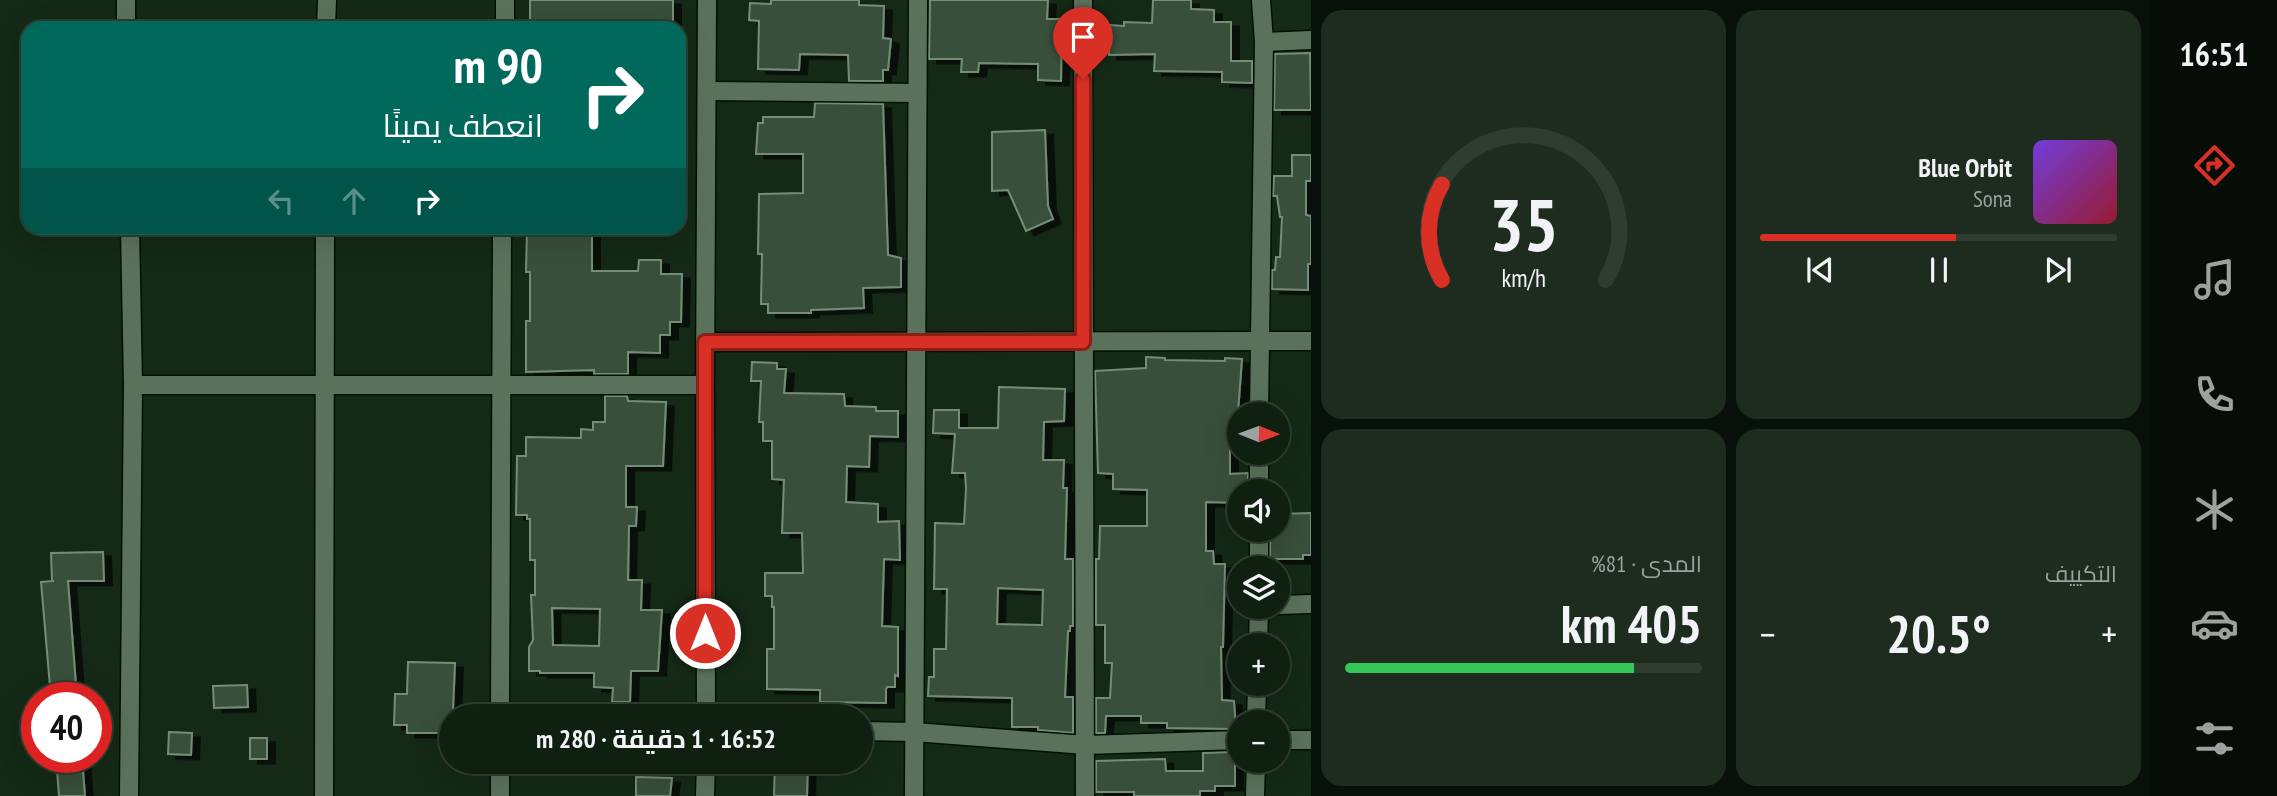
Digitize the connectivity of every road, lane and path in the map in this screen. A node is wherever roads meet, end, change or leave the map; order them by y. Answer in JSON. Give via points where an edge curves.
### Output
{"nodes":[{"id":1,"x":126,"y":0,"type":"edge"},
{"id":2,"x":327,"y":0,"type":"edge"},
{"id":3,"x":505,"y":0,"type":"edge"},
{"id":4,"x":707,"y":0,"type":"edge"},
{"id":5,"x":918,"y":0,"type":"edge"},
{"id":6,"x":1083,"y":0,"type":"edge"},
{"id":7,"x":1261,"y":0,"type":"edge"},
{"id":8,"x":126,"y":21,"type":"edge"},
{"id":9,"x":326,"y":21,"type":"edge"},
{"id":10,"x":505,"y":21,"type":"edge"},
{"id":11,"x":1311,"y":40,"type":"edge"},
{"id":12,"x":1264,"y":42,"type":"junction"},
{"id":13,"x":707,"y":91,"type":"junction"},
{"id":14,"x":918,"y":93,"type":"junction"},
{"id":15,"x":130,"y":235,"type":"edge"},
{"id":16,"x":325,"y":235,"type":"edge"},
{"id":17,"x":502,"y":235,"type":"edge"},
{"id":18,"x":1311,"y":341,"type":"edge"},
{"id":19,"x":705,"y":342,"type":"junction"},
{"id":20,"x":916,"y":342,"type":"junction"},
{"id":21,"x":1083,"y":342,"type":"junction"},
{"id":22,"x":1259,"y":342,"type":"junction"},
{"id":23,"x":133,"y":385,"type":"junction"},
{"id":24,"x":705,"y":385,"type":"junction"},
{"id":25,"x":324,"y":386,"type":"junction"},
{"id":26,"x":500,"y":386,"type":"junction"},
{"id":27,"x":1259,"y":402,"type":"edge"},
{"id":28,"x":1311,"y":604,"type":"edge"},
{"id":29,"x":1290,"y":605,"type":"edge"},
{"id":30,"x":500,"y":704,"type":"edge"},
{"id":31,"x":706,"y":704,"type":"edge"},
{"id":32,"x":873,"y":731,"type":"edge"},
{"id":33,"x":914,"y":732,"type":"junction"},
{"id":34,"x":1227,"y":740,"type":"edge"},
{"id":35,"x":1290,"y":740,"type":"edge"},
{"id":36,"x":1311,"y":740,"type":"edge"},
{"id":37,"x":1086,"y":745,"type":"junction"},
{"id":38,"x":1256,"y":773,"type":"edge"},
{"id":39,"x":500,"y":774,"type":"edge"},
{"id":40,"x":706,"y":774,"type":"edge"},
{"id":41,"x":130,"y":796,"type":"edge"},
{"id":42,"x":324,"y":796,"type":"edge"},
{"id":43,"x":500,"y":796,"type":"edge"},
{"id":44,"x":705,"y":796,"type":"edge"},
{"id":45,"x":914,"y":796,"type":"edge"},
{"id":46,"x":1085,"y":796,"type":"edge"},
{"id":47,"x":1255,"y":796,"type":"edge"}],
"edges":[{"from":1,"to":8,"type":"street"},
{"from":2,"to":9,"type":"street"},
{"from":3,"to":10,"type":"street"},
{"from":4,"to":13,"type":"street"},
{"from":5,"to":14,"type":"street"},
{"from":6,"to":21,"type":"street"},
{"from":7,"to":12,"type":"street"},
{"from":11,"to":12,"type":"street"},
{"from":12,"to":22,"type":"street"},
{"from":13,"to":14,"type":"street"},
{"from":13,"to":19,"type":"street"},
{"from":14,"to":20,"type":"street"},
{"from":15,"to":23,"type":"street"},
{"from":16,"to":25,"type":"street"},
{"from":17,"to":26,"type":"street"},
{"from":18,"to":22,"type":"street"},
{"from":19,"to":20,"type":"street"},
{"from":19,"to":24,"type":"street"},
{"from":20,"to":21,"type":"street"},
{"from":20,"to":33,"type":"street"},
{"from":21,"to":22,"type":"street"},
{"from":21,"to":37,"type":"street"},
{"from":22,"to":27,"type":"street"},
{"from":23,"to":25,"type":"street"},
{"from":23,"to":41,"type":"street"},
{"from":24,"to":26,"type":"street"},
{"from":24,"to":31,"type":"street"},
{"from":25,"to":26,"type":"street"},
{"from":25,"to":42,"type":"street"},
{"from":26,"to":30,"type":"street"},
{"from":28,"to":29,"type":"street"},
{"from":32,"to":33,"type":"street"},
{"from":33,"to":37,"type":"street"},
{"from":33,"to":45,"type":"street"},
{"from":34,"to":37,"type":"street"},
{"from":35,"to":36,"type":"street"},
{"from":37,"to":46,"type":"street"},
{"from":38,"to":47,"type":"street"},
{"from":39,"to":43,"type":"street"},
{"from":40,"to":44,"type":"street"}]}
